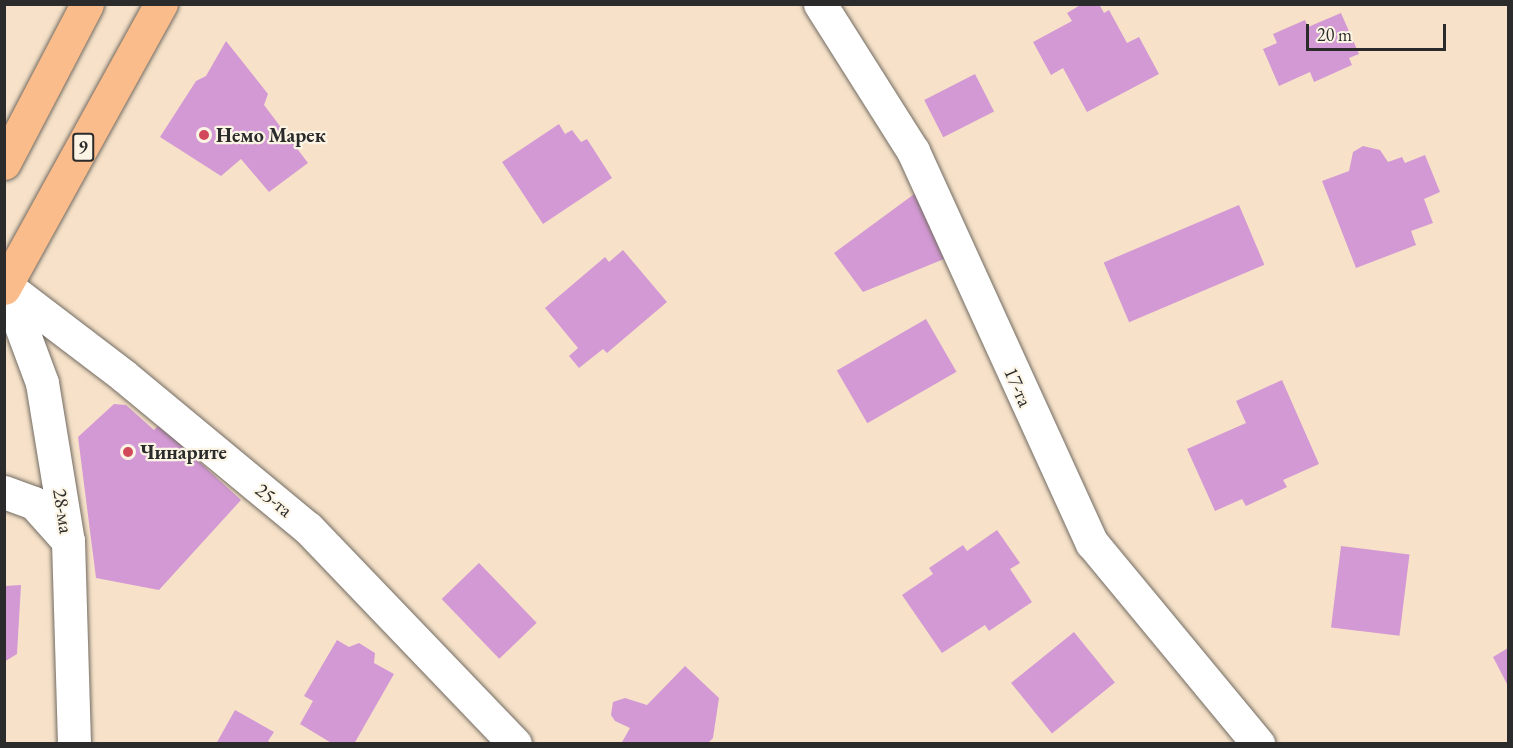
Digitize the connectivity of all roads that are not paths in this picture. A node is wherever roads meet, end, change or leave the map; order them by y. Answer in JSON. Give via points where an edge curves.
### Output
{"nodes":[{"id":1,"x":87,"y":4,"type":"edge"},
{"id":2,"x":161,"y":4,"type":"edge"},
{"id":3,"x":820,"y":4,"type":"edge"},
{"id":4,"x":4,"y":163,"type":"edge"},
{"id":5,"x":5,"y":287,"type":"edge"},
{"id":6,"x":4,"y":492,"type":"edge"},
{"id":7,"x":68,"y":541,"type":"junction"},
{"id":8,"x":74,"y":744,"type":"edge"},
{"id":9,"x":515,"y":744,"type":"edge"},
{"id":10,"x":1258,"y":744,"type":"edge"}],
"edges":[{"from":1,"to":4,"type":"highway"},
{"from":2,"to":5,"type":"highway","number":"9"},
{"from":3,"to":10,"type":"street","name":"17-та","via":[[913,151],[1092,543]]},
{"from":5,"to":7,"type":"street","name":"28-ма","via":[[42,382]]},
{"from":5,"to":9,"type":"street","name":"25-та","via":[[124,376],[308,528]]},
{"from":6,"to":7,"type":"street","via":[[34,503]]},
{"from":7,"to":8,"type":"street","name":"28-ма"}]}
